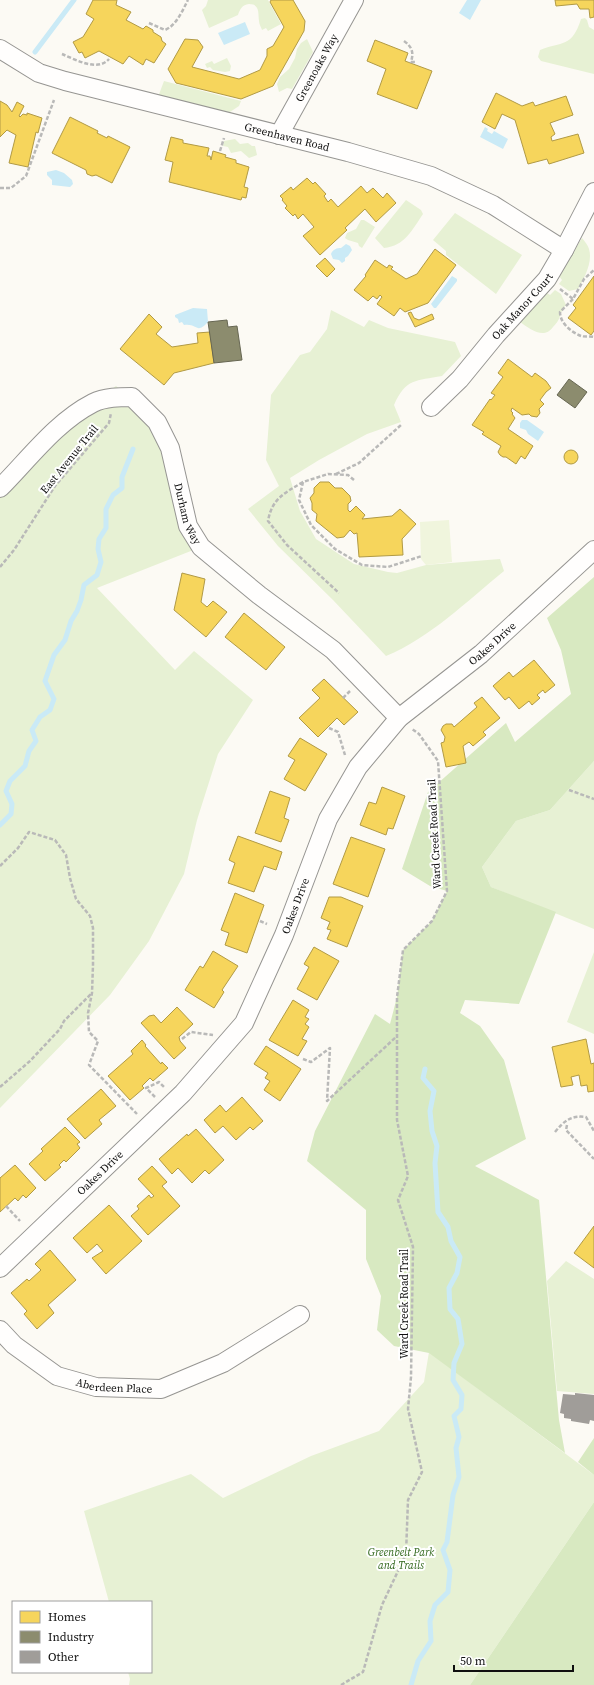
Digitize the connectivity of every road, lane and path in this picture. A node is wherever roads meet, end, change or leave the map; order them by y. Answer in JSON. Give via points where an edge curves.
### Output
{"nodes":[{"id":1,"x":188,"y":0,"type":"edge"},
{"id":2,"x":354,"y":0,"type":"edge"},
{"id":3,"x":149,"y":23,"type":"dead end"},
{"id":4,"x":404,"y":41,"type":"dead end"},
{"id":5,"x":0,"y":49,"type":"edge"},
{"id":6,"x":62,"y":54,"type":"dead end"},
{"id":7,"x":109,"y":59,"type":"dead end"},
{"id":8,"x":415,"y":62,"type":"dead end"},
{"id":9,"x":54,"y":100,"type":"dead end"},
{"id":10,"x":279,"y":135,"type":"junction"},
{"id":11,"x":0,"y":188,"type":"edge"},
{"id":12,"x":594,"y":192,"type":"edge"},
{"id":13,"x":564,"y":250,"type":"junction"},
{"id":14,"x":594,"y":270,"type":"edge"},
{"id":15,"x":569,"y":296,"type":"dead end"},
{"id":16,"x":573,"y":299,"type":"junction"},
{"id":17,"x":594,"y":337,"type":"edge"},
{"id":18,"x":115,"y":397,"type":"junction"},
{"id":19,"x":431,"y":407,"type":"dead end"},
{"id":20,"x":402,"y":424,"type":"dead end"},
{"id":21,"x":336,"y":474,"type":"junction"},
{"id":22,"x":354,"y":480,"type":"dead end"},
{"id":23,"x":304,"y":482,"type":"junction"},
{"id":24,"x":0,"y":488,"type":"edge"},
{"id":25,"x":594,"y":550,"type":"edge"},
{"id":26,"x":422,"y":556,"type":"dead end"},
{"id":27,"x":0,"y":567,"type":"edge"},
{"id":28,"x":339,"y":593,"type":"dead end"},
{"id":29,"x":399,"y":718,"type":"junction"},
{"id":30,"x":329,"y":728,"type":"dead end"},
{"id":31,"x":345,"y":755,"type":"dead end"},
{"id":32,"x":569,"y":790,"type":"dead end"},
{"id":33,"x":594,"y":799,"type":"edge"},
{"id":34,"x":0,"y":866,"type":"edge"},
{"id":35,"x":260,"y":921,"type":"dead end"},
{"id":36,"x":267,"y":924,"type":"dead end"},
{"id":37,"x":92,"y":993,"type":"junction"},
{"id":38,"x":216,"y":1035,"type":"dead end"},
{"id":39,"x":396,"y":1037,"type":"junction"},
{"id":40,"x":182,"y":1039,"type":"dead end"},
{"id":41,"x":303,"y":1058,"type":"dead end"},
{"id":42,"x":0,"y":1087,"type":"edge"},
{"id":43,"x":165,"y":1088,"type":"dead end"},
{"id":44,"x":155,"y":1097,"type":"dead end"},
{"id":45,"x":137,"y":1114,"type":"dead end"},
{"id":46,"x":567,"y":1125,"type":"dead end"},
{"id":47,"x":594,"y":1131,"type":"edge"},
{"id":48,"x":555,"y":1132,"type":"dead end"},
{"id":49,"x":594,"y":1159,"type":"edge"},
{"id":50,"x":6,"y":1206,"type":"dead end"},
{"id":51,"x":20,"y":1221,"type":"dead end"},
{"id":52,"x":0,"y":1268,"type":"edge"},
{"id":53,"x":300,"y":1315,"type":"dead end"},
{"id":54,"x":0,"y":1330,"type":"edge"},
{"id":55,"x":341,"y":1685,"type":"edge"}],
"edges":[{"from":1,"to":3,"type":"path","via":[[170,28],[165,30]]},
{"from":2,"to":10,"type":"street","name":"Greenoaks Way"},
{"from":4,"to":8,"type":"path","via":[[412,48],[411,62]]},
{"from":5,"to":10,"type":"street","name":"Greenhaven Road","via":[[39,73]]},
{"from":6,"to":7,"type":"path","via":[[96,66]]},
{"from":9,"to":11,"type":"path","via":[[26,176],[11,188]]},
{"from":10,"to":13,"type":"street","name":"Greenhaven Road","via":[[431,176],[493,205]]},
{"from":12,"to":13,"type":"street","name":"Oak Manor Court"},
{"from":13,"to":19,"type":"street","name":"Oak Manor Court","via":[[546,279],[460,379]]},
{"from":14,"to":16,"type":"path","via":[[584,279]]},
{"from":15,"to":16,"type":"path"},
{"from":16,"to":17,"type":"path","via":[[560,312],[562,321],[581,336]]},
{"from":18,"to":24,"type":"street","name":"Durham Way","via":[[94,403],[63,423]]},
{"from":18,"to":27,"type":"path","name":"East Avenue Trail","via":[[109,423],[55,486],[14,550]]},
{"from":18,"to":29,"type":"street","name":"Durham Way","via":[[132,397],[156,422],[170,448],[188,526],[201,547],[259,595],[333,650]]},
{"from":20,"to":21,"type":"path","via":[[359,463]]},
{"from":21,"to":22,"type":"path","via":[[348,475]]},
{"from":21,"to":23,"type":"path"},
{"from":23,"to":26,"type":"path","via":[[300,500],[311,525],[335,549],[362,565],[388,567]]},
{"from":23,"to":28,"type":"path","via":[[278,498],[270,510],[268,521],[287,545]]},
{"from":25,"to":29,"type":"street","name":"Oakes Drive","via":[[482,654]]},
{"from":29,"to":39,"type":"path","name":"Ward Creek Road Trail","via":[[419,734],[438,761],[447,891],[432,921],[403,950],[397,997]]},
{"from":29,"to":52,"type":"street","name":"Oakes Drive","via":[[358,767],[328,819],[284,936],[244,1023],[182,1093]]},
{"from":30,"to":31,"type":"path","via":[[338,732]]},
{"from":32,"to":33,"type":"path"},
{"from":34,"to":37,"type":"path","via":[[18,848],[29,832],[55,840],[66,855],[76,899],[90,916],[93,928]]},
{"from":35,"to":36,"type":"path"},
{"from":37,"to":42,"type":"path","via":[[30,1061]]},
{"from":37,"to":45,"type":"path","via":[[88,1012],[88,1032],[98,1041],[89,1065]]},
{"from":38,"to":40,"type":"path","via":[[191,1032]]},
{"from":39,"to":41,"type":"path","via":[[327,1101],[330,1048],[311,1062]]},
{"from":39,"to":55,"type":"path","name":"Ward Creek Road Trail","via":[[396,1120],[408,1176],[398,1200],[413,1247],[411,1377],[408,1409],[422,1472],[408,1500],[406,1554],[382,1605],[363,1672]]},
{"from":43,"to":44,"type":"path","via":[[159,1082],[146,1088]]},
{"from":46,"to":49,"type":"path","via":[[566,1130]]},
{"from":47,"to":48,"type":"path","via":[[586,1117],[574,1116],[566,1120]]},
{"from":50,"to":51,"type":"path"},
{"from":53,"to":54,"type":"street","name":"Aberdeen Place","via":[[223,1363],[161,1389],[96,1387],[57,1376],[14,1344]]}]}
